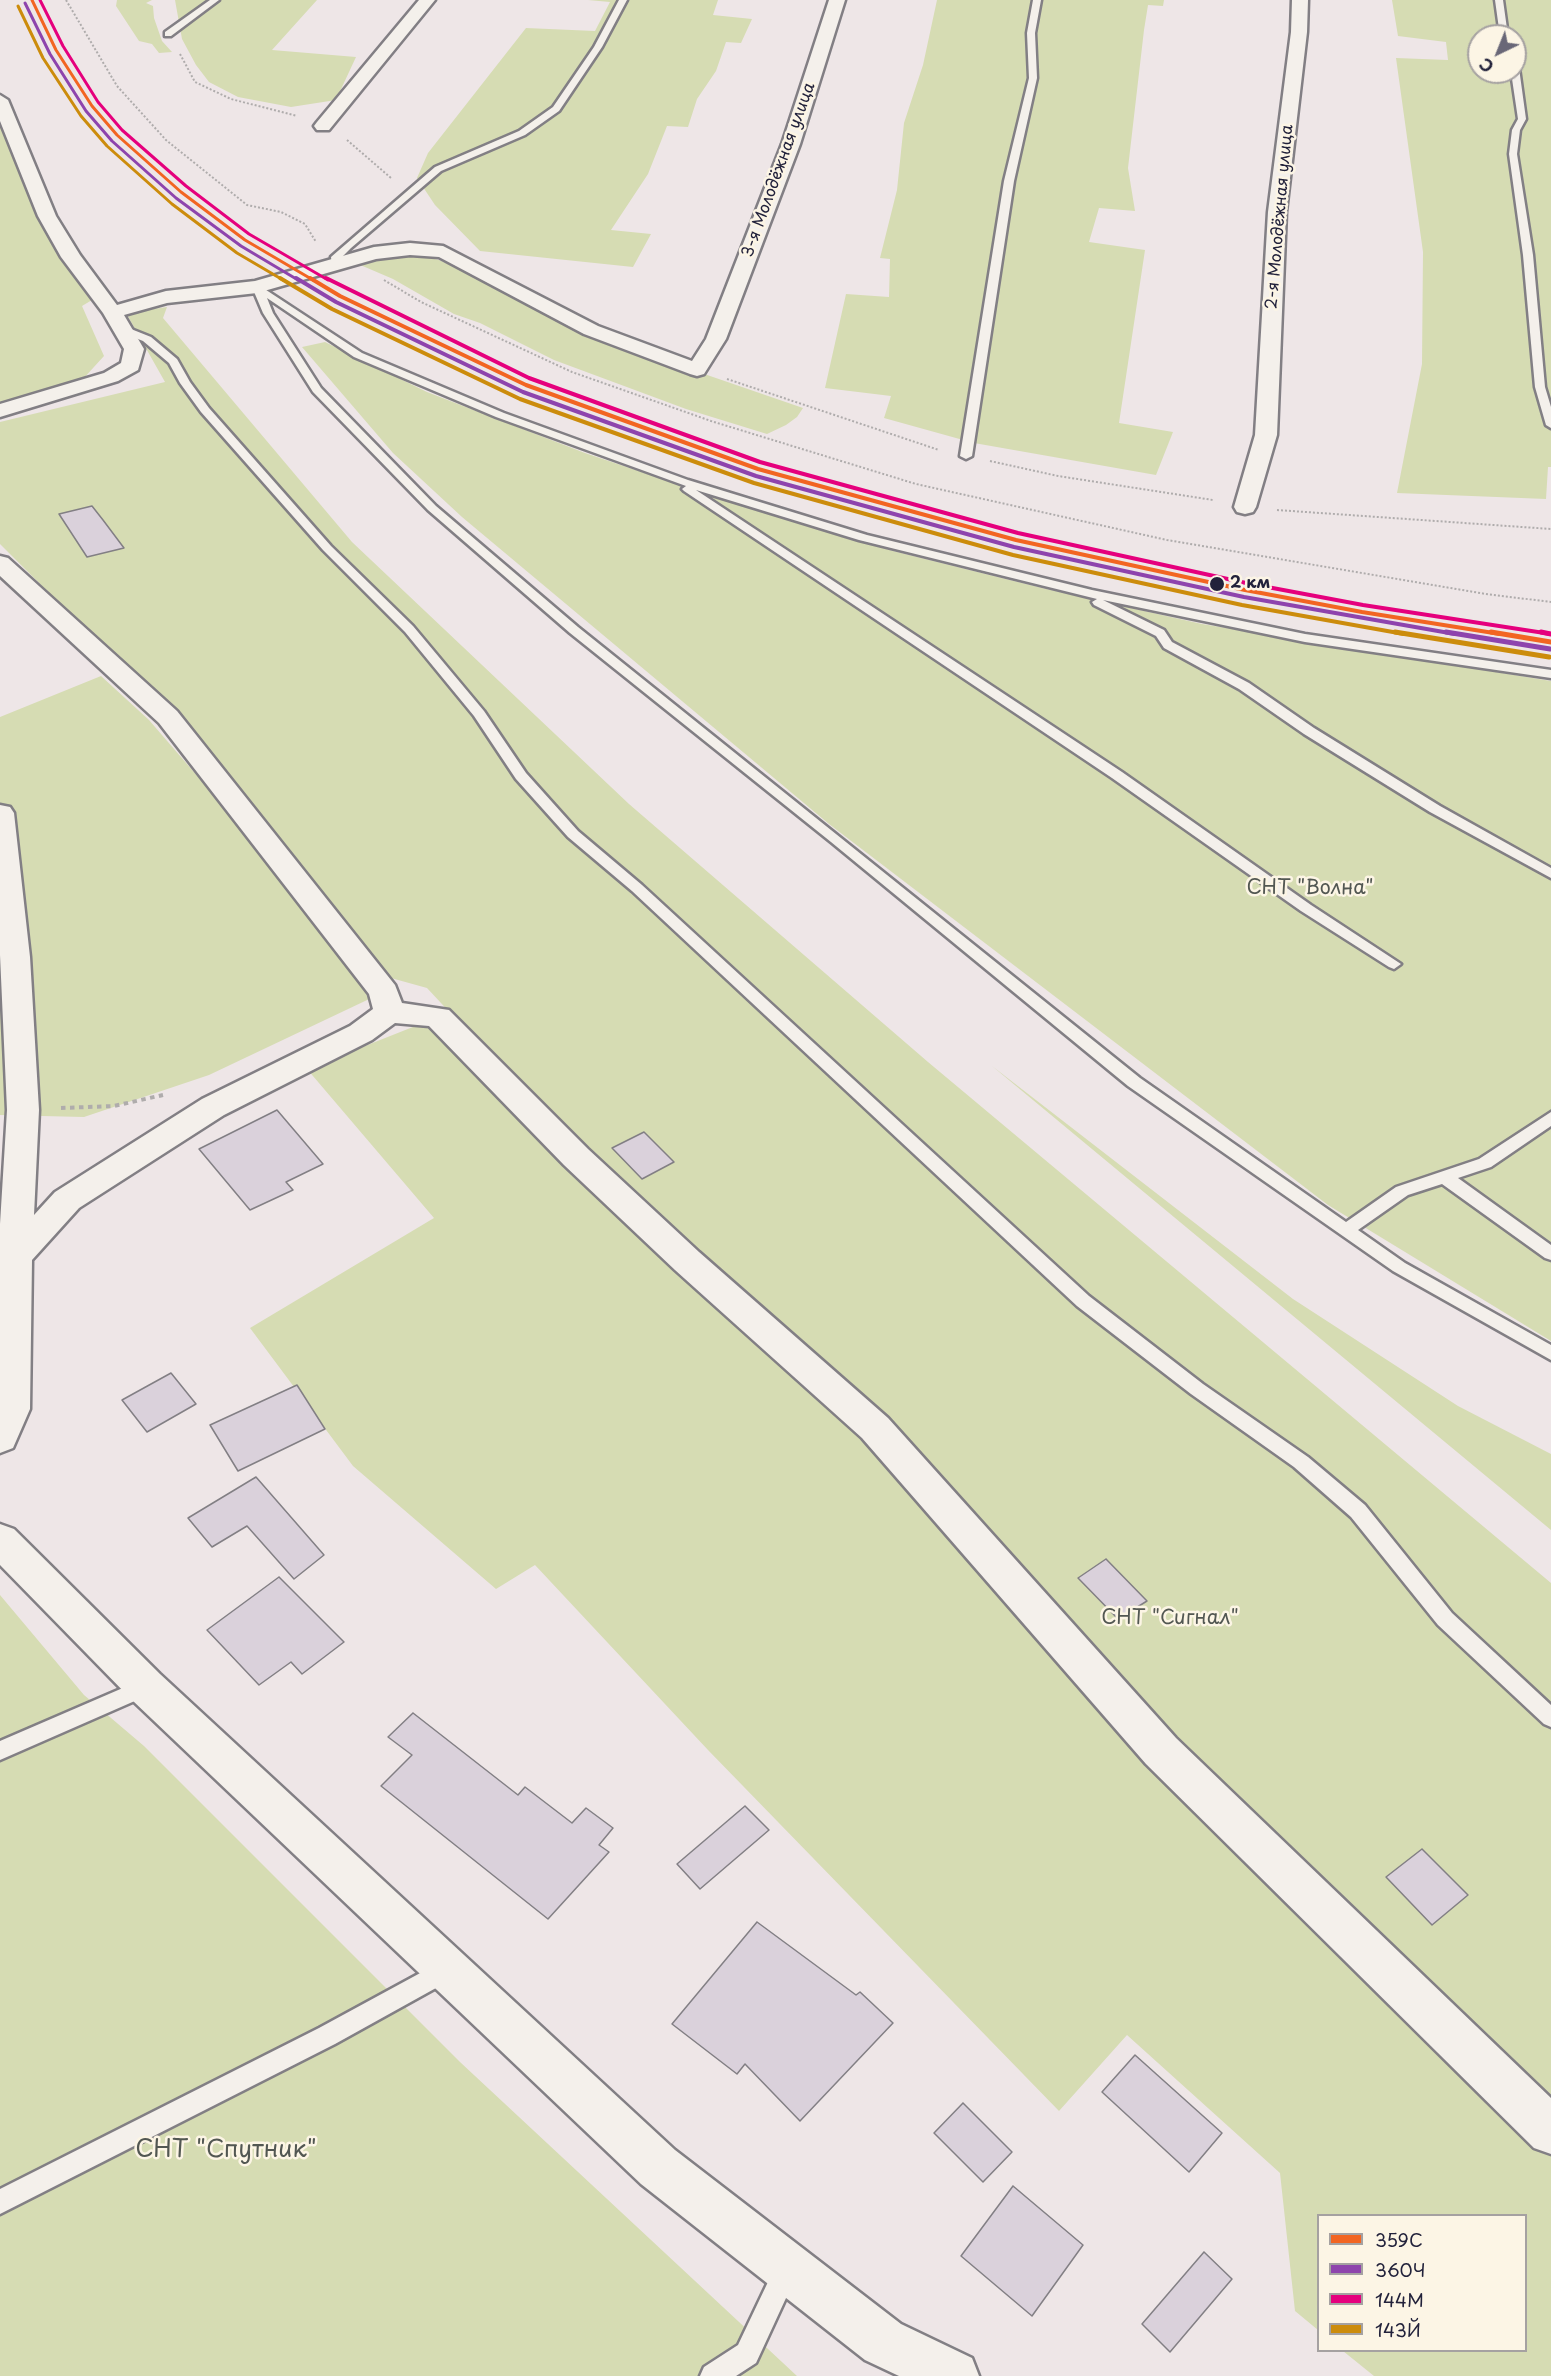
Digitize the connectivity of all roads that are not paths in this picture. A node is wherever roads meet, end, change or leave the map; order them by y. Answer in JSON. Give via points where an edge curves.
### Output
{"nodes":[{"id":1,"x":216,"y":0,"type":"edge"},
{"id":2,"x":427,"y":0,"type":"edge"},
{"id":3,"x":623,"y":0,"type":"edge"},
{"id":4,"x":837,"y":0,"type":"edge"},
{"id":5,"x":1037,"y":0,"type":"edge"},
{"id":6,"x":1300,"y":0,"type":"edge"},
{"id":7,"x":1498,"y":0,"type":"edge"},
{"id":8,"x":1502,"y":24,"type":"edge"},
{"id":9,"x":168,"y":34,"type":"road end"},
{"id":10,"x":1517,"y":84,"type":"edge"},
{"id":11,"x":0,"y":100,"type":"edge"},
{"id":12,"x":323,"y":126,"type":"road end"},
{"id":13,"x":335,"y":262,"type":"junction"},
{"id":14,"x":256,"y":286,"type":"junction"},
{"id":15,"x":117,"y":320,"type":"junction"},
{"id":16,"x":0,"y":411,"type":"edge"},
{"id":17,"x":1551,"y":424,"type":"edge"},
{"id":18,"x":966,"y":456,"type":"road end"},
{"id":19,"x":670,"y":477,"type":"junction"},
{"id":20,"x":1245,"y":507,"type":"road end"},
{"id":21,"x":0,"y":563,"type":"edge"},
{"id":22,"x":1073,"y":590,"type":"junction"},
{"id":23,"x":1551,"y":674,"type":"edge"},
{"id":24,"x":0,"y":813,"type":"edge"},
{"id":25,"x":1551,"y":874,"type":"edge"},
{"id":26,"x":1394,"y":964,"type":"dead end"},
{"id":27,"x":389,"y":1012,"type":"junction"},
{"id":28,"x":1551,"y":1118,"type":"edge"},
{"id":29,"x":1444,"y":1177,"type":"junction"},
{"id":30,"x":1346,"y":1230,"type":"junction"},
{"id":31,"x":1551,"y":1254,"type":"edge"},
{"id":32,"x":15,"y":1257,"type":"junction"},
{"id":33,"x":1551,"y":1353,"type":"edge"},
{"id":34,"x":0,"y":1438,"type":"edge"},
{"id":35,"x":0,"y":1540,"type":"edge"},
{"id":36,"x":146,"y":1688,"type":"junction"},
{"id":37,"x":1551,"y":1718,"type":"edge"},
{"id":38,"x":0,"y":1751,"type":"edge"},
{"id":39,"x":447,"y":1970,"type":"junction"},
{"id":40,"x":1551,"y":2131,"type":"edge"},
{"id":41,"x":0,"y":2202,"type":"edge"},
{"id":42,"x":788,"y":2267,"type":"junction"},
{"id":43,"x":713,"y":2376,"type":"edge"},
{"id":44,"x":954,"y":2376,"type":"edge"}],
"edges":[{"from":1,"to":9,"type":"lane"},
{"from":2,"to":12,"type":"street"},
{"from":3,"to":13,"type":"lane","via":[[598,47],[556,109],[522,133],[438,170]]},
{"from":4,"to":13,"type":"street","name":"3-я Молодёжная улица","via":[[791,144],[717,339],[698,370],[591,330],[443,252],[426,249],[374,253]]},
{"from":5,"to":18,"type":"lane","via":[[1031,33],[1033,78],[1009,181]]},
{"from":6,"to":20,"type":"street","name":"2-я Молодёжная улица","via":[[1277,212],[1266,435]]},
{"from":7,"to":8,"type":"lane"},
{"from":10,"to":17,"type":"lane","via":[[1522,119],[1516,130],[1513,154],[1528,255],[1540,387]]},
{"from":11,"to":15,"type":"street","via":[[47,216]]},
{"from":13,"to":14,"type":"street"},
{"from":14,"to":15,"type":"street","via":[[166,297]]},
{"from":14,"to":19,"type":"lane","via":[[358,355],[500,415]]},
{"from":14,"to":30,"type":"lane","via":[[268,313],[317,390],[432,508],[574,630],[1134,1082]]},
{"from":15,"to":16,"type":"street","via":[[134,349],[131,366],[111,377]]},
{"from":15,"to":37,"type":"lane","via":[[173,361],[205,410],[327,548],[409,629],[479,714],[521,776],[573,834],[637,888],[1083,1301],[1197,1389],[1301,1462],[1358,1511],[1445,1619]]},
{"from":19,"to":22,"type":"lane","via":[[863,538]]},
{"from":19,"to":26,"type":"lane"},
{"from":21,"to":27,"type":"street","via":[[168,717],[384,992]]},
{"from":22,"to":23,"type":"lane","via":[[1305,638]]},
{"from":22,"to":25,"type":"lane","via":[[1160,633],[1168,645],[1244,686],[1435,809]]},
{"from":24,"to":32,"type":"street","via":[[15,957],[23,1110]]},
{"from":27,"to":32,"type":"street","via":[[362,1033],[213,1107],[67,1200]]},
{"from":27,"to":40,"type":"street","via":[[438,1017],[601,1181],[875,1428],[1161,1751]]},
{"from":28,"to":29,"type":"lane","via":[[1485,1163]]},
{"from":29,"to":30,"type":"lane","via":[[1402,1191]]},
{"from":29,"to":31,"type":"lane"},
{"from":30,"to":33,"type":"lane","via":[[1398,1267]]},
{"from":32,"to":34,"type":"street","via":[[12,1409]]},
{"from":35,"to":36,"type":"street"},
{"from":36,"to":38,"type":"lane"},
{"from":36,"to":39,"type":"street"},
{"from":39,"to":41,"type":"lane","via":[[327,2036]]},
{"from":39,"to":42,"type":"street","via":[[657,2167]]},
{"from":42,"to":43,"type":"lane","via":[[747,2354]]},
{"from":42,"to":44,"type":"street","via":[[883,2342]]}]}
